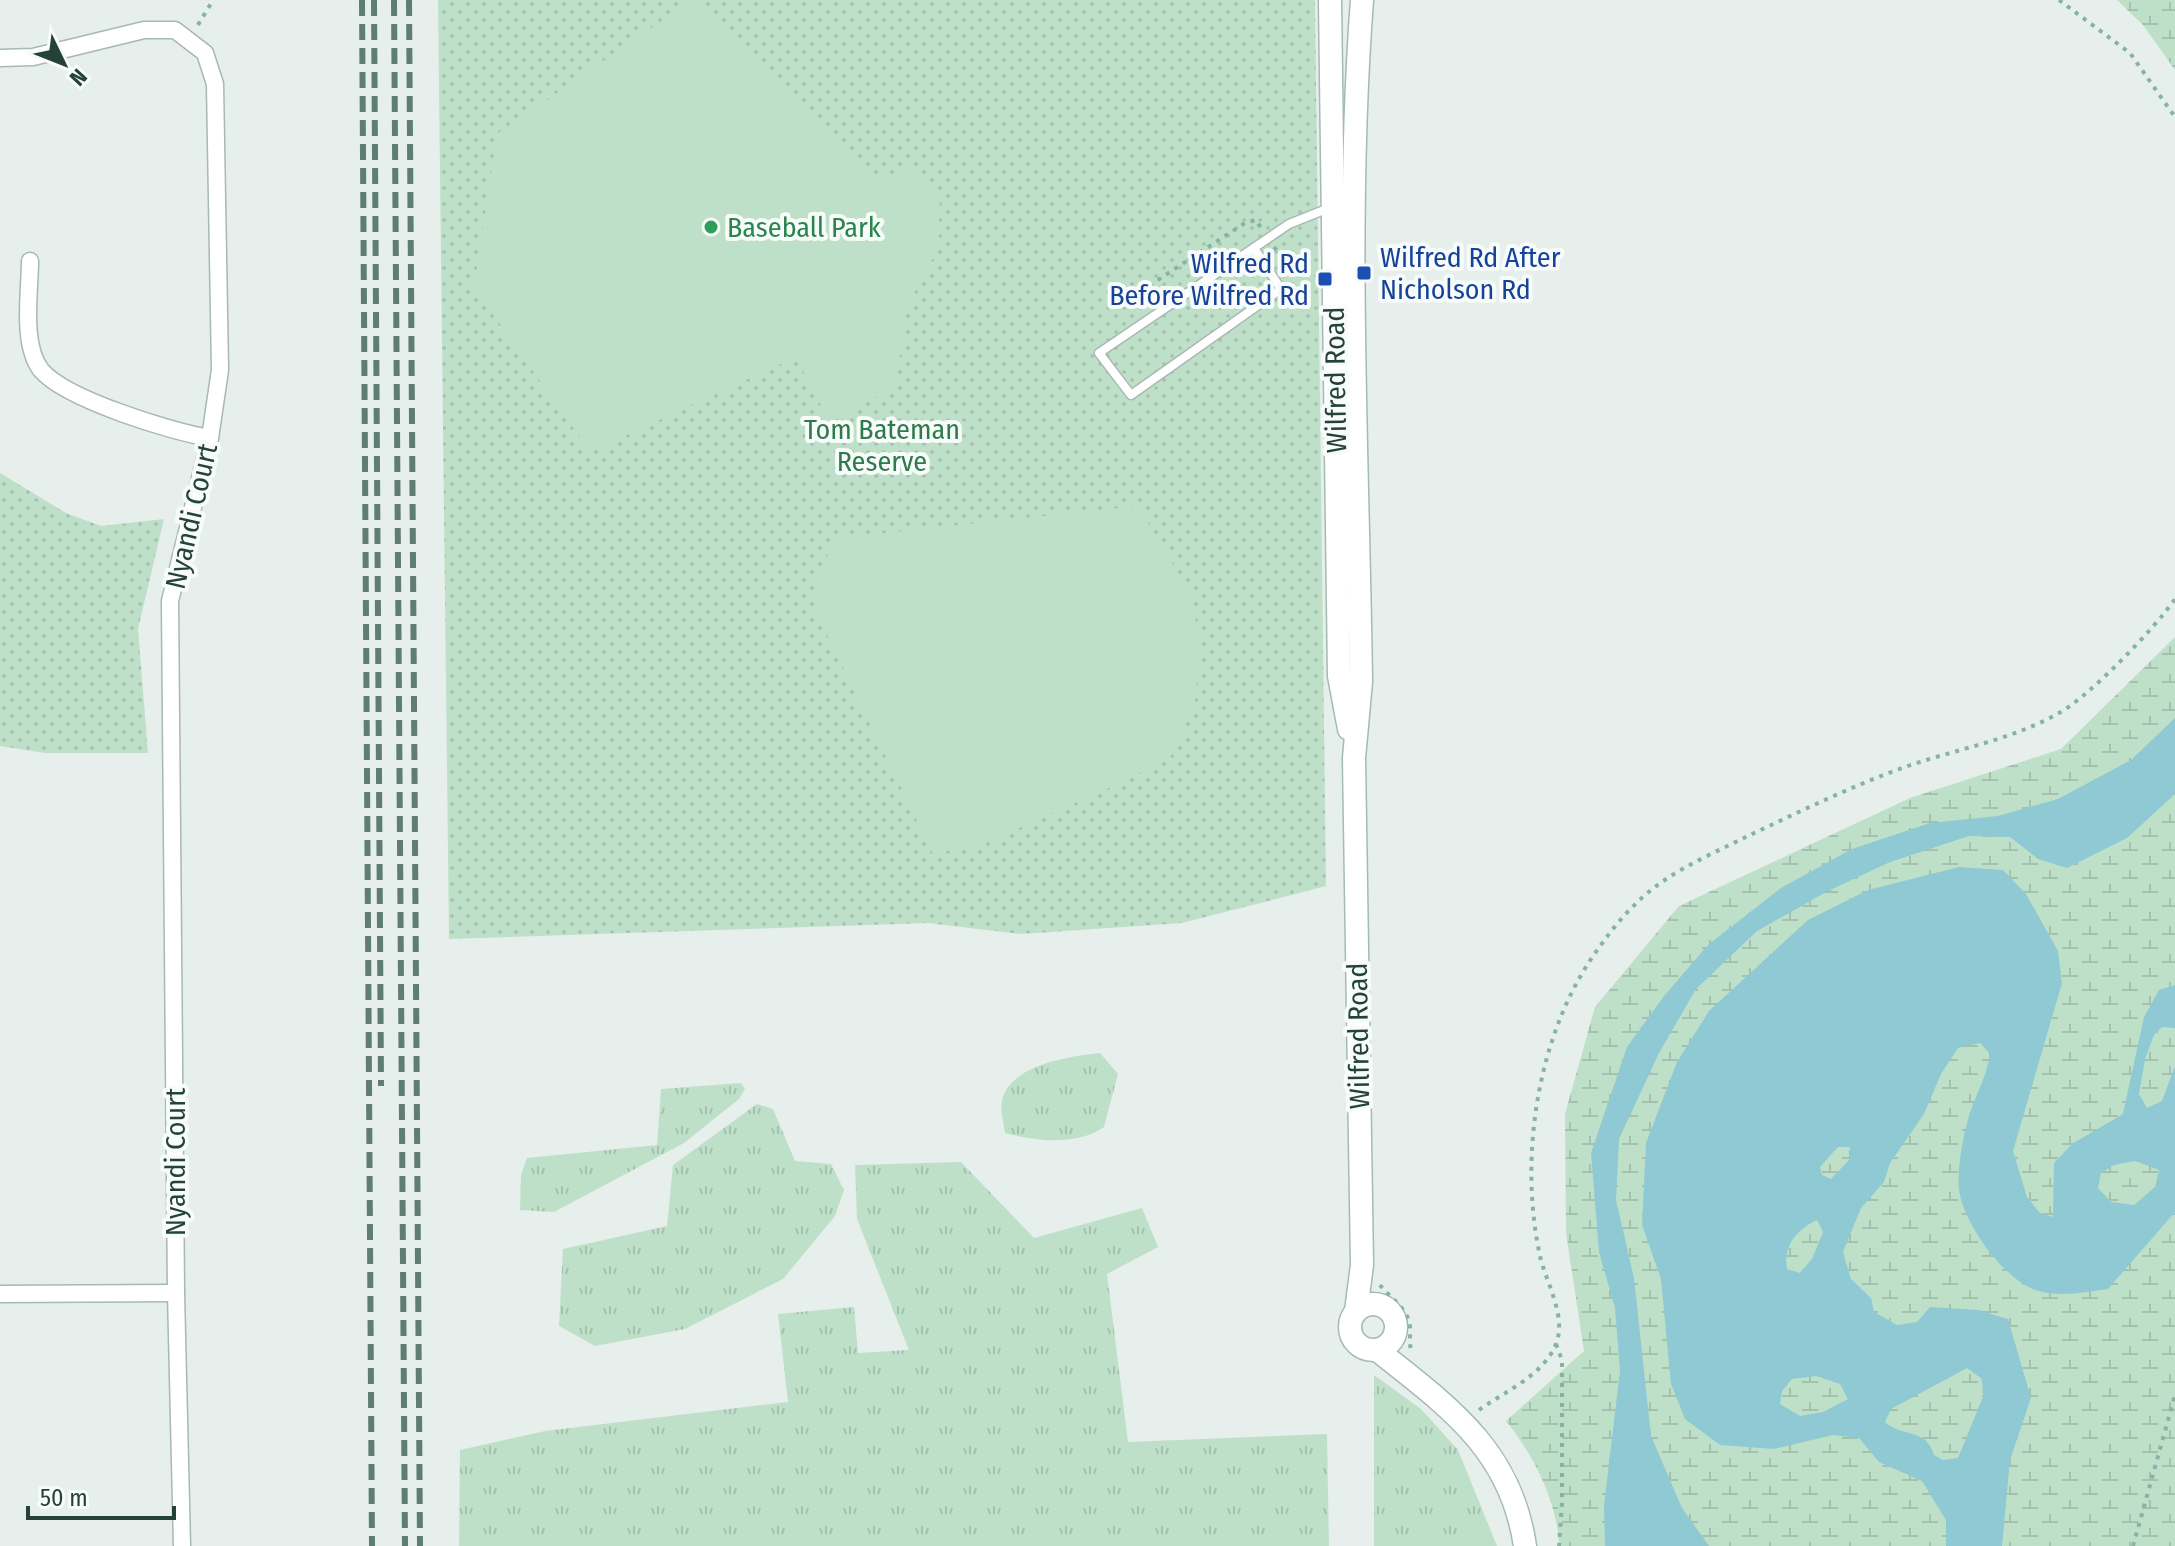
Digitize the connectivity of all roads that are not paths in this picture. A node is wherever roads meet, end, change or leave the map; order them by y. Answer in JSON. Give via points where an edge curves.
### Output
{"nodes":[{"id":1,"x":1330,"y":0,"type":"edge"},
{"id":2,"x":1362,"y":0,"type":"edge"},
{"id":3,"x":0,"y":58,"type":"edge"},
{"id":4,"x":1343,"y":205,"type":"junction"},
{"id":5,"x":1254,"y":248,"type":"junction"},
{"id":6,"x":30,"y":261,"type":"dead end"},
{"id":7,"x":210,"y":438,"type":"junction"},
{"id":8,"x":1362,"y":1265,"type":"junction"},
{"id":9,"x":176,"y":1293,"type":"junction"},
{"id":10,"x":1378,"y":1293,"type":"junction"},
{"id":11,"x":0,"y":1294,"type":"edge"},
{"id":12,"x":1356,"y":1311,"type":"junction"},
{"id":13,"x":1385,"y":1345,"type":"junction"},
{"id":14,"x":182,"y":1546,"type":"edge"},
{"id":15,"x":1525,"y":1546,"type":"edge"}],
"edges":[{"from":1,"to":4,"type":"main road","name":"Wilfred Road"},
{"from":2,"to":4,"type":"main road","name":"Wilfred Road"},
{"from":3,"to":7,"type":"street","name":"Nyandi Court","via":[[33,57],[144,30],[175,30],[205,53],[215,84],[220,370]]},
{"from":4,"to":5,"type":"lane","via":[[1296,220]]},
{"from":4,"to":8,"type":"main road","name":"Wilfred Road","via":[[1361,682],[1354,758]]},
{"from":5,"to":5,"type":"lane","via":[[1099,353],[1131,395],[1281,289]]},
{"from":6,"to":7,"type":"street","via":[[30,339],[40,368],[65,389],[171,430]]},
{"from":7,"to":9,"type":"street","name":"Nyandi Court","via":[[170,601]]},
{"from":8,"to":10,"type":"main road","name":"Wilfred Road"},
{"from":8,"to":12,"type":"main road","name":"Wilfred Road"},
{"from":9,"to":11,"type":"street"},
{"from":9,"to":14,"type":"street","name":"Nyandi Court"},
{"from":10,"to":12,"type":"main road"},
{"from":10,"to":13,"type":"main road","via":[[1395,1318]]},
{"from":12,"to":13,"type":"main road","via":[[1350,1325],[1353,1339],[1365,1349]]},
{"from":13,"to":15,"type":"main road","via":[[1413,1379],[1479,1437],[1511,1492]]}]}
